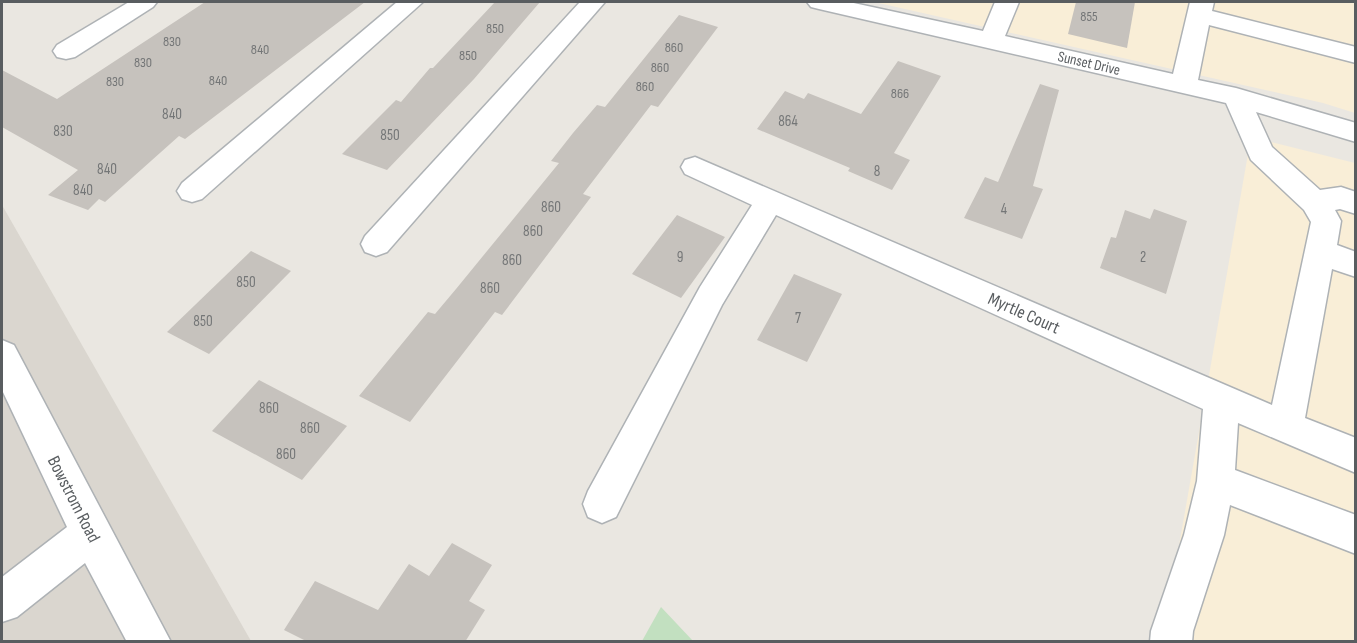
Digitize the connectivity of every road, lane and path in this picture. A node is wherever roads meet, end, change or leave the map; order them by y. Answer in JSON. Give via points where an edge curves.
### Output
{"nodes":[{"id":1,"x":145,"y":2,"type":"edge"},
{"id":2,"x":411,"y":2,"type":"edge"},
{"id":3,"x":593,"y":2,"type":"edge"},
{"id":4,"x":819,"y":2,"type":"edge"},
{"id":5,"x":1007,"y":2,"type":"edge"},
{"id":6,"x":1200,"y":8,"type":"edge"},
{"id":7,"x":991,"y":41,"type":"junction"},
{"id":8,"x":66,"y":51,"type":"dead end"},
{"id":9,"x":1356,"y":55,"type":"edge"},
{"id":10,"x":1184,"y":84,"type":"junction"},
{"id":11,"x":1236,"y":97,"type":"junction"},
{"id":12,"x":1356,"y":133,"type":"edge"},
{"id":13,"x":695,"y":167,"type":"dead end"},
{"id":14,"x":192,"y":191,"type":"dead end"},
{"id":15,"x":770,"y":200,"type":"junction"},
{"id":16,"x":1314,"y":202,"type":"junction"},
{"id":17,"x":1356,"y":203,"type":"edge"},
{"id":18,"x":376,"y":244,"type":"dead end"},
{"id":19,"x":1320,"y":251,"type":"junction"},
{"id":20,"x":1356,"y":265,"type":"edge"},
{"id":21,"x":7,"y":379,"type":"edge"},
{"id":22,"x":1221,"y":400,"type":"junction"},
{"id":23,"x":1286,"y":426,"type":"junction"},
{"id":24,"x":1356,"y":456,"type":"edge"},
{"id":25,"x":1216,"y":481,"type":"junction"},
{"id":26,"x":602,"y":504,"type":"dead end"},
{"id":27,"x":92,"y":534,"type":"junction"},
{"id":28,"x":1356,"y":535,"type":"edge"},
{"id":29,"x":2,"y":602,"type":"edge"},
{"id":30,"x":144,"y":639,"type":"edge"},
{"id":31,"x":1171,"y":642,"type":"edge"}],
"edges":[{"from":1,"to":8,"type":"street"},
{"from":2,"to":14,"type":"street"},
{"from":3,"to":18,"type":"street"},
{"from":4,"to":7,"type":"street","name":"Sunset Drive"},
{"from":5,"to":7,"type":"street"},
{"from":6,"to":9,"type":"street"},
{"from":6,"to":10,"type":"street"},
{"from":7,"to":10,"type":"street","name":"Sunset Drive"},
{"from":10,"to":11,"type":"street","name":"Sunset Drive"},
{"from":11,"to":12,"type":"street","name":"Sunset Drive"},
{"from":11,"to":16,"type":"street","via":[[1262,153]]},
{"from":13,"to":15,"type":"street","name":"Myrtle Court"},
{"from":15,"to":22,"type":"street","name":"Myrtle Court"},
{"from":15,"to":26,"type":"street","via":[[711,296]]},
{"from":16,"to":17,"type":"street","via":[[1341,198]]},
{"from":16,"to":19,"type":"street","via":[[1326,221]]},
{"from":19,"to":20,"type":"street"},
{"from":19,"to":23,"type":"street"},
{"from":21,"to":27,"type":"street","name":"Bowstrom Road"},
{"from":22,"to":23,"type":"street","name":"Myrtle Court"},
{"from":22,"to":25,"type":"street"},
{"from":23,"to":24,"type":"street","name":"Myrtle Court"},
{"from":25,"to":28,"type":"street"},
{"from":25,"to":31,"type":"street"},
{"from":27,"to":29,"type":"street"},
{"from":27,"to":30,"type":"street","name":"Bowstrom Road"}]}
